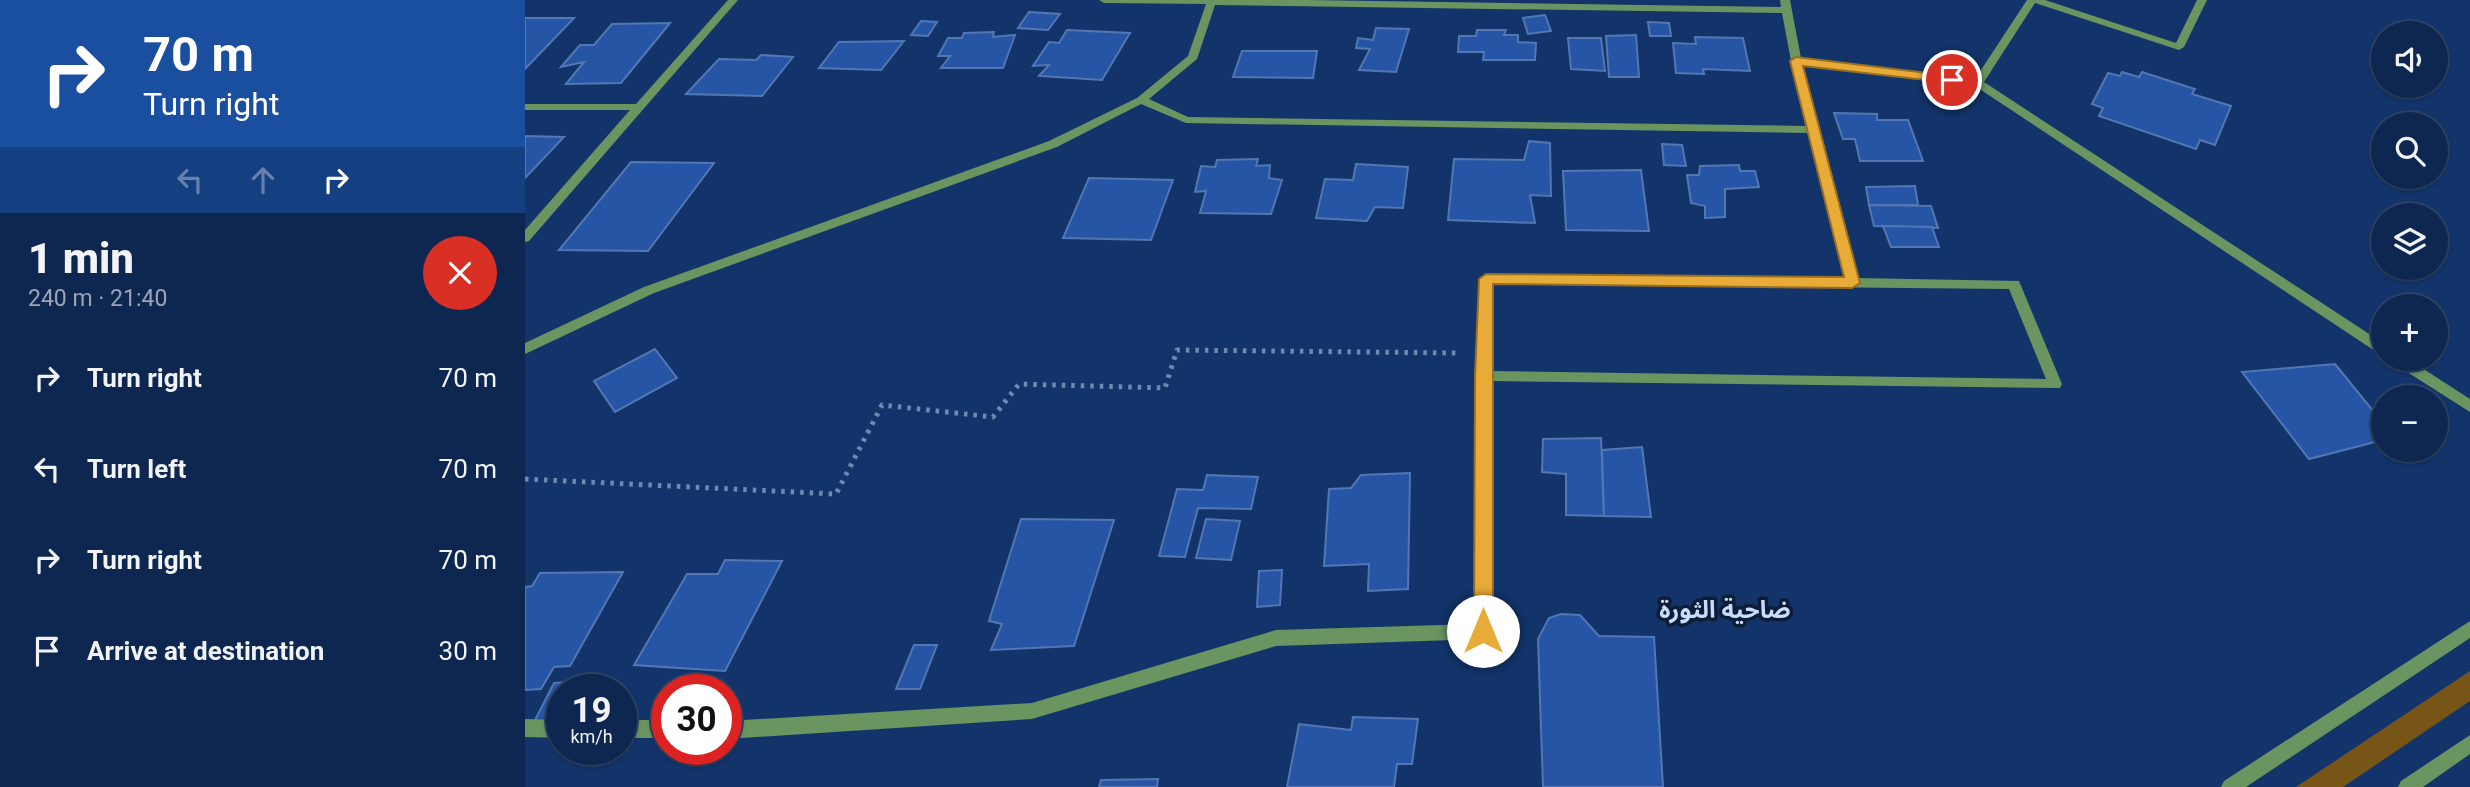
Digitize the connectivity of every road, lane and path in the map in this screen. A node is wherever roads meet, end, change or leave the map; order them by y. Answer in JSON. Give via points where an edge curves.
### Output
{"nodes":[{"id":1,"x":733,"y":0,"type":"edge"},
{"id":2,"x":1104,"y":0,"type":"edge"},
{"id":3,"x":2033,"y":0,"type":"edge"},
{"id":4,"x":2202,"y":0,"type":"edge"},
{"id":5,"x":1212,"y":1,"type":"edge"},
{"id":6,"x":1786,"y":5,"type":"edge"},
{"id":7,"x":1796,"y":61,"type":"junction"},
{"id":8,"x":1978,"y":83,"type":"junction"},
{"id":9,"x":1141,"y":100,"type":"junction"},
{"id":10,"x":525,"y":107,"type":"edge"},
{"id":11,"x":639,"y":107,"type":"junction"},
{"id":12,"x":1814,"y":130,"type":"junction"},
{"id":13,"x":525,"y":239,"type":"edge"},
{"id":14,"x":1852,"y":283,"type":"junction"},
{"id":15,"x":2371,"y":341,"type":"edge"},
{"id":16,"x":525,"y":349,"type":"edge"},
{"id":17,"x":1484,"y":353,"type":"junction"},
{"id":18,"x":2416,"y":371,"type":"edge"},
{"id":19,"x":1483,"y":376,"type":"junction"},
{"id":20,"x":2470,"y":406,"type":"edge"},
{"id":21,"x":525,"y":479,"type":"edge"},
{"id":22,"x":2470,"y":629,"type":"edge"},
{"id":23,"x":525,"y":729,"type":"edge"},
{"id":24,"x":546,"y":729,"type":"edge"},
{"id":25,"x":742,"y":729,"type":"edge"},
{"id":26,"x":2470,"y":744,"type":"edge"},
{"id":27,"x":2230,"y":787,"type":"edge"},
{"id":28,"x":2407,"y":787,"type":"edge"}],
"edges":[{"from":1,"to":11,"type":"street"},
{"from":2,"to":5,"type":"street"},
{"from":3,"to":4,"type":"street","via":[[2179,47]]},
{"from":3,"to":8,"type":"street"},
{"from":5,"to":6,"type":"street"},
{"from":5,"to":9,"type":"street","via":[[1193,57]]},
{"from":6,"to":7,"type":"street"},
{"from":7,"to":8,"type":"street"},
{"from":7,"to":12,"type":"street"},
{"from":8,"to":15,"type":"street"},
{"from":9,"to":12,"type":"street","via":[[1186,120]]},
{"from":9,"to":16,"type":"street","via":[[1053,144],[649,290]]},
{"from":10,"to":11,"type":"street"},
{"from":11,"to":13,"type":"street"},
{"from":12,"to":14,"type":"street"},
{"from":14,"to":17,"type":"street","via":[[1486,279]]},
{"from":14,"to":19,"type":"street","via":[[2014,284],[2056,384]]},
{"from":17,"to":19,"type":"street"},
{"from":17,"to":21,"type":"path","via":[[1177,350],[1165,388],[1019,384],[993,417],[882,405],[836,494]]},
{"from":18,"to":20,"type":"street"},
{"from":19,"to":25,"type":"street","via":[[1483,631],[1276,638],[1032,712]]},
{"from":22,"to":27,"type":"street"},
{"from":23,"to":24,"type":"street"},
{"from":26,"to":28,"type":"street"}]}
